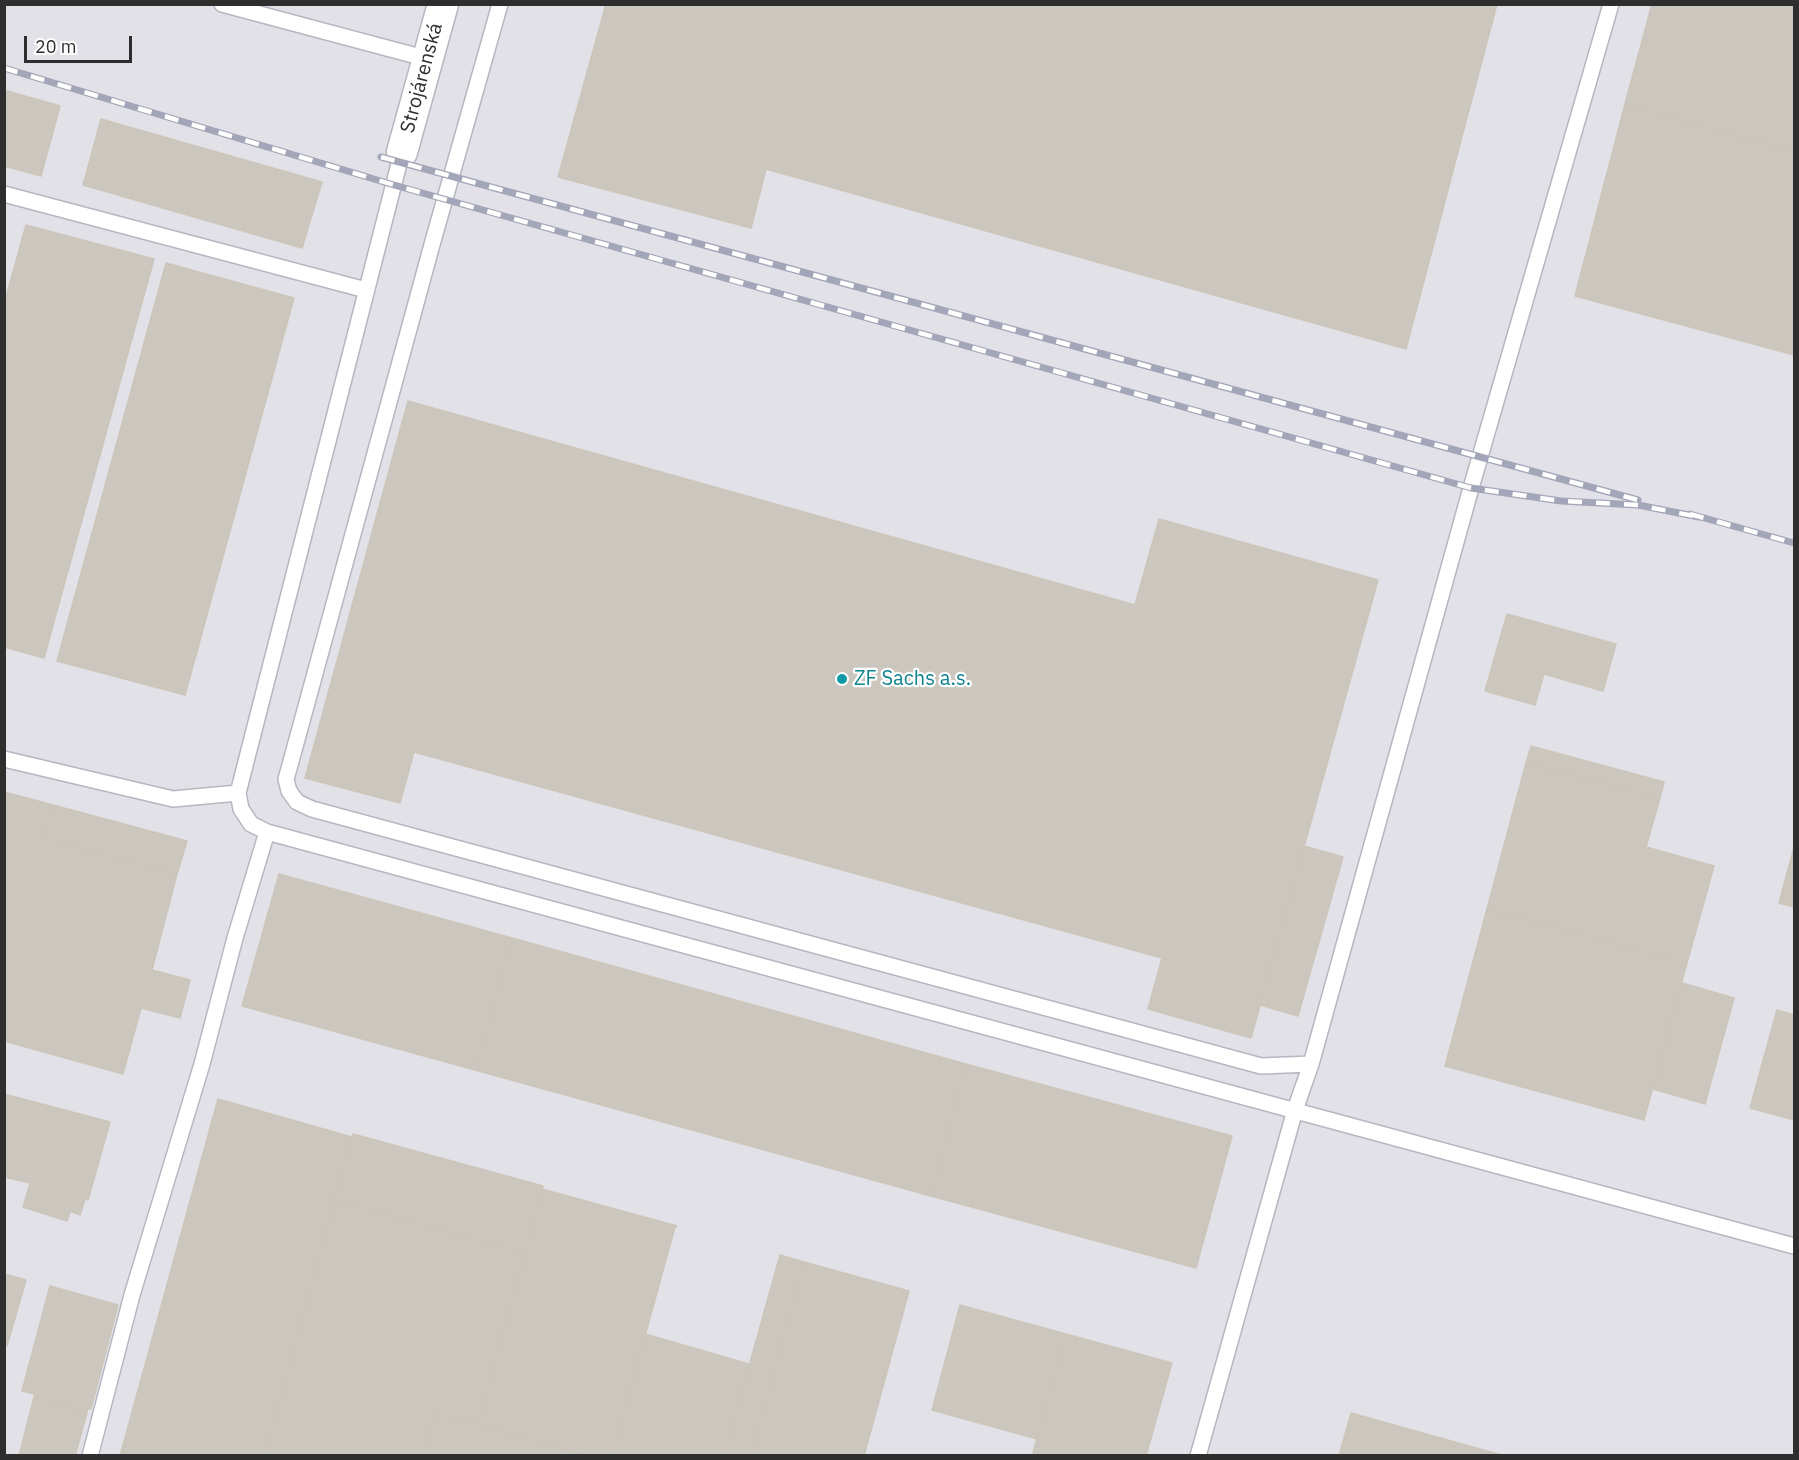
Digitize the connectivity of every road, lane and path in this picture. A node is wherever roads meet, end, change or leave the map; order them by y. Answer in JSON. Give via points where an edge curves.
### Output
{"nodes":[{"id":1,"x":222,"y":4,"type":"edge"},
{"id":2,"x":442,"y":4,"type":"edge"},
{"id":3,"x":500,"y":4,"type":"edge"},
{"id":4,"x":1611,"y":4,"type":"edge"},
{"id":5,"x":428,"y":59,"type":"junction"},
{"id":6,"x":402,"y":152,"type":"joint"},
{"id":7,"x":4,"y":194,"type":"edge"},
{"id":8,"x":366,"y":290,"type":"junction"},
{"id":9,"x":4,"y":759,"type":"edge"},
{"id":10,"x":238,"y":793,"type":"junction"},
{"id":11,"x":267,"y":832,"type":"junction"},
{"id":12,"x":1311,"y":1064,"type":"junction"},
{"id":13,"x":1295,"y":1110,"type":"junction"},
{"id":14,"x":1794,"y":1246,"type":"edge"},
{"id":15,"x":90,"y":1455,"type":"edge"},
{"id":16,"x":1198,"y":1455,"type":"edge"}],
"edges":[{"from":1,"to":5,"type":"lane"},
{"from":2,"to":5,"type":"street","name":"Strojárenská"},
{"from":3,"to":12,"type":"lane","via":[[286,779],[297,802],[1261,1066]]},
{"from":4,"to":12,"type":"lane"},
{"from":5,"to":6,"type":"street","name":"Strojárenská"},
{"from":6,"to":8,"type":"lane"},
{"from":7,"to":8,"type":"lane"},
{"from":8,"to":10,"type":"lane"},
{"from":9,"to":10,"type":"lane","via":[[173,799]]},
{"from":10,"to":11,"type":"lane","via":[[241,810],[250,824]]},
{"from":11,"to":13,"type":"lane"},
{"from":11,"to":15,"type":"lane","via":[[132,1295]]},
{"from":12,"to":13,"type":"lane"},
{"from":13,"to":14,"type":"lane"},
{"from":13,"to":16,"type":"lane"}]}
